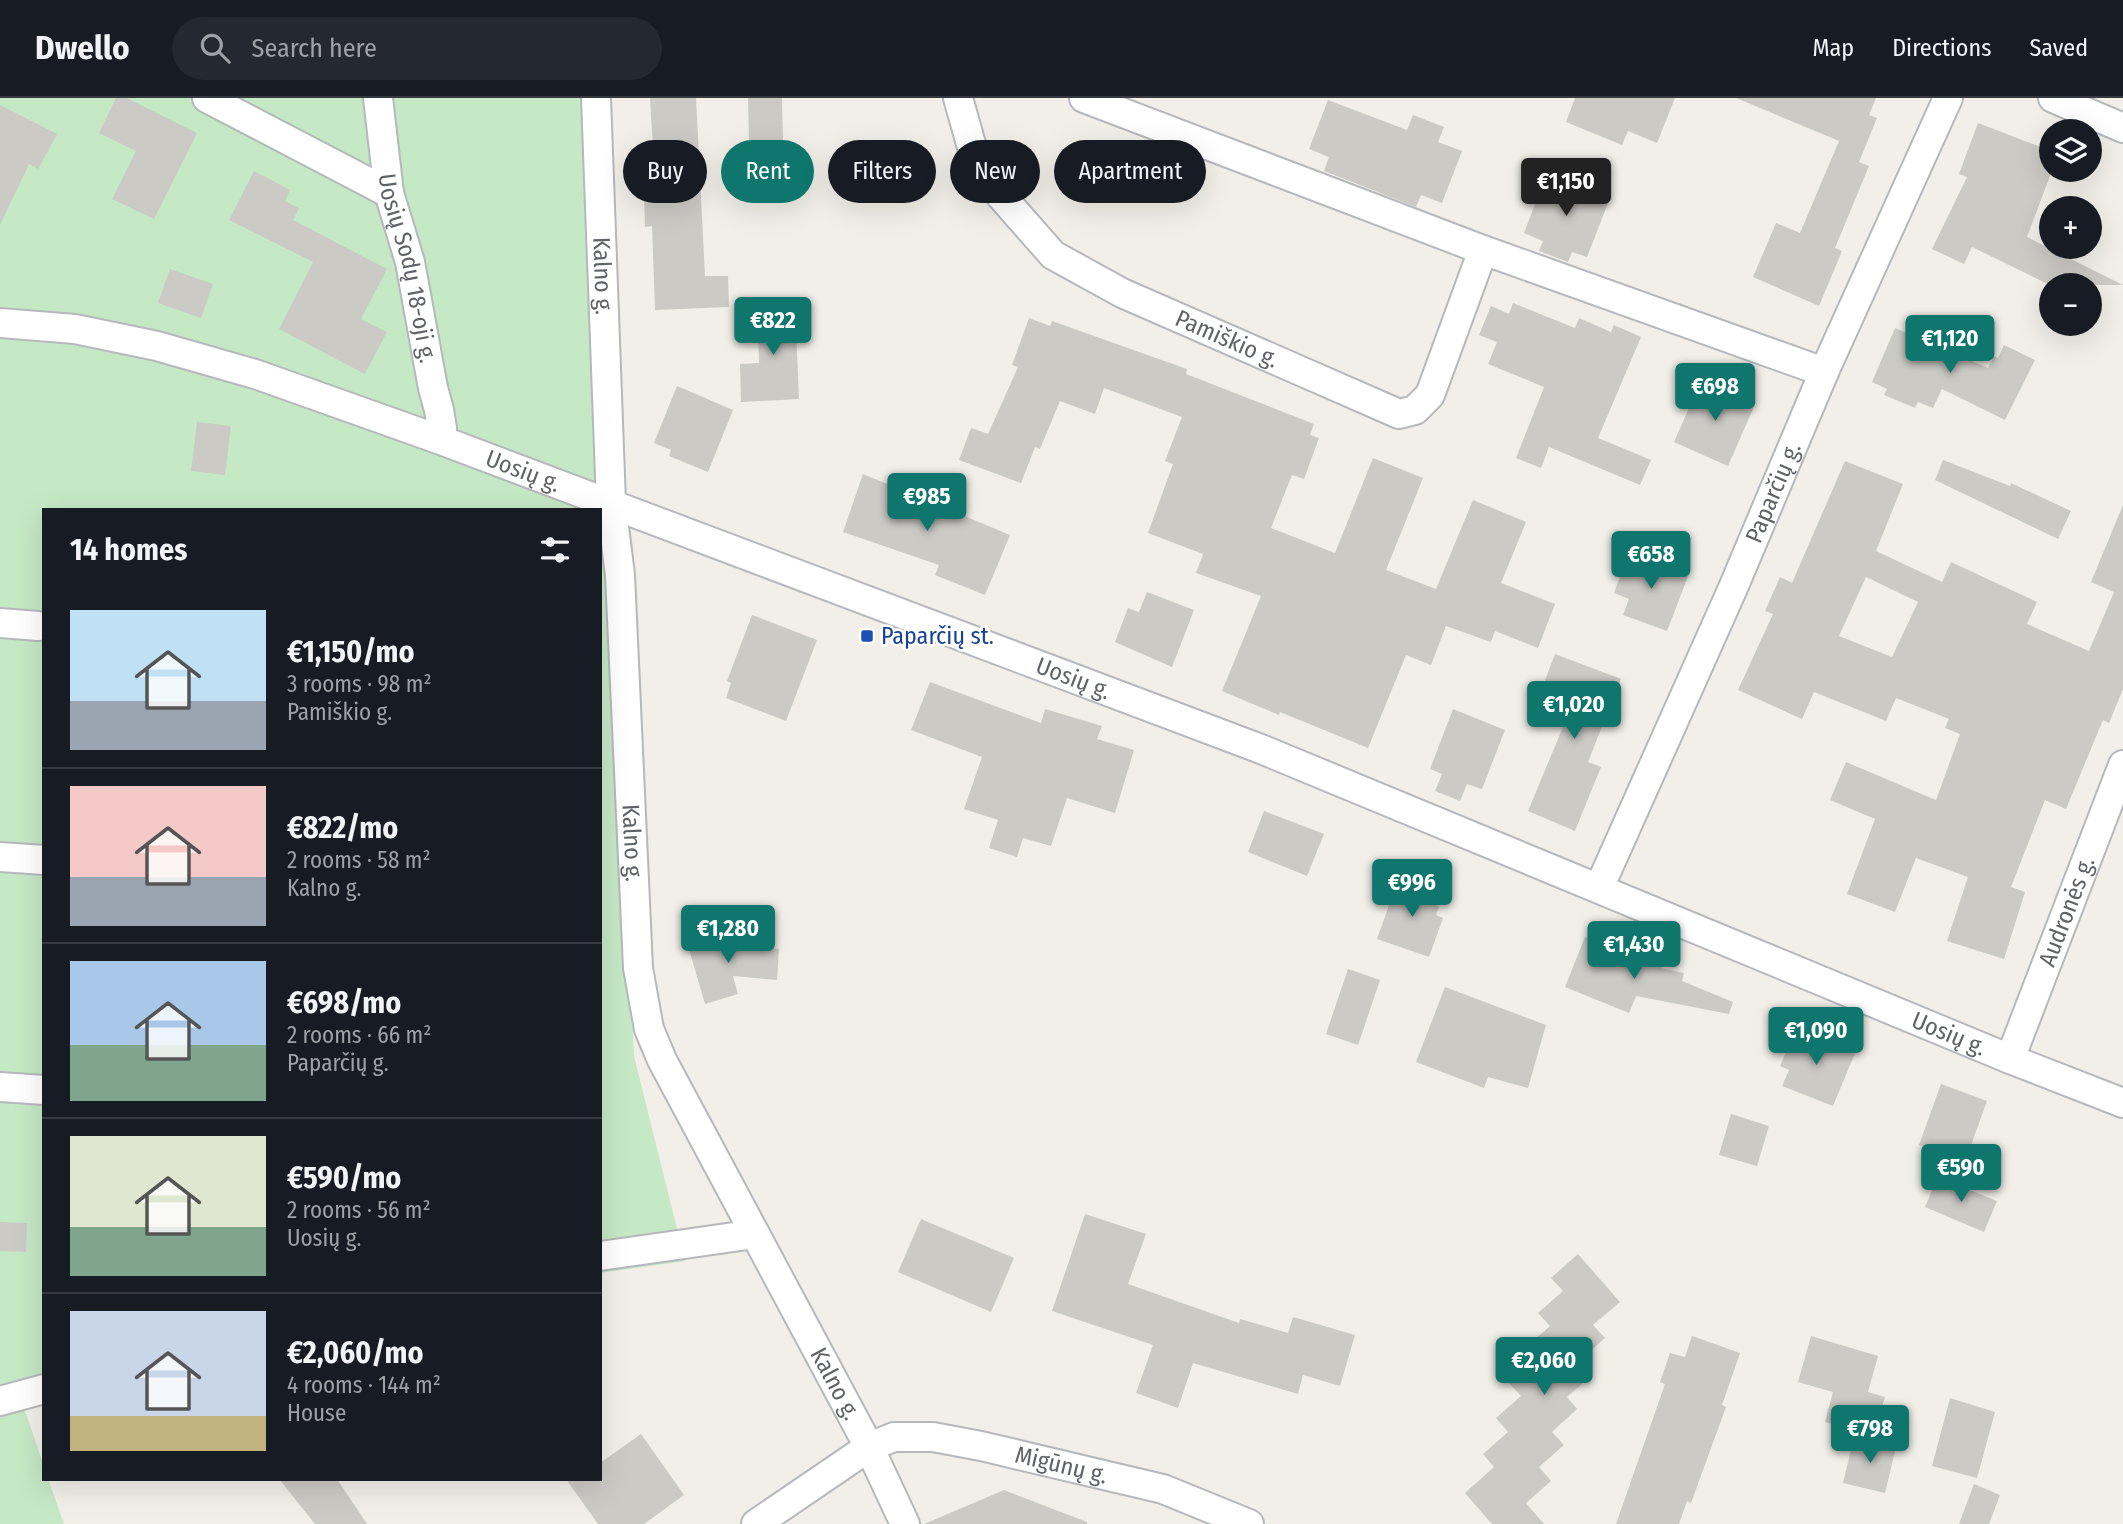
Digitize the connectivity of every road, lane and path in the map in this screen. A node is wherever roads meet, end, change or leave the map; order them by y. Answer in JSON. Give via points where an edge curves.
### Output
{"nodes":[{"id":1,"x":207,"y":98,"type":"edge"},
{"id":2,"x":378,"y":98,"type":"edge"},
{"id":3,"x":596,"y":98,"type":"edge"},
{"id":4,"x":958,"y":98,"type":"edge"},
{"id":5,"x":1084,"y":98,"type":"edge"},
{"id":6,"x":1948,"y":98,"type":"edge"},
{"id":7,"x":2053,"y":98,"type":"edge"},
{"id":8,"x":2123,"y":128,"type":"edge"},
{"id":9,"x":389,"y":193,"type":"junction"},
{"id":10,"x":1483,"y":250,"type":"junction"},
{"id":11,"x":0,"y":323,"type":"edge"},
{"id":12,"x":1824,"y":372,"type":"junction"},
{"id":13,"x":438,"y":439,"type":"junction"},
{"id":14,"x":611,"y":503,"type":"junction"},
{"id":15,"x":0,"y":623,"type":"edge"},
{"id":16,"x":38,"y":626,"type":"dead end"},
{"id":17,"x":2123,"y":765,"type":"edge"},
{"id":18,"x":0,"y":857,"type":"edge"},
{"id":19,"x":42,"y":860,"type":"edge"},
{"id":20,"x":1598,"y":888,"type":"junction"},
{"id":21,"x":2010,"y":1059,"type":"junction"},
{"id":22,"x":0,"y":1087,"type":"edge"},
{"id":23,"x":42,"y":1090,"type":"edge"},
{"id":24,"x":2123,"y":1103,"type":"edge"},
{"id":25,"x":755,"y":1234,"type":"junction"},
{"id":26,"x":602,"y":1256,"type":"edge"},
{"id":27,"x":42,"y":1390,"type":"edge"},
{"id":28,"x":0,"y":1401,"type":"edge"},
{"id":29,"x":869,"y":1447,"type":"junction"},
{"id":30,"x":755,"y":1524,"type":"edge"},
{"id":31,"x":905,"y":1524,"type":"edge"},
{"id":32,"x":1249,"y":1524,"type":"edge"}],
"edges":[{"from":1,"to":9,"type":"street"},
{"from":2,"to":9,"type":"street","name":"Uosių Sodų 18-oji g."},
{"from":3,"to":14,"type":"street","name":"Kalno g."},
{"from":4,"to":10,"type":"street","name":"Pamiškio g.","via":[[973,151],[1001,196],[1053,255],[1122,293],[1399,414],[1415,410],[1430,394]]},
{"from":5,"to":10,"type":"street"},
{"from":6,"to":12,"type":"street","name":"Paparčių g."},
{"from":7,"to":8,"type":"street"},
{"from":9,"to":13,"type":"street","name":"Uosių Sodų 18-oji g.","via":[[410,262],[442,428]]},
{"from":10,"to":12,"type":"street"},
{"from":11,"to":13,"type":"street","name":"Uosių g.","via":[[75,330],[157,346],[255,374]]},
{"from":12,"to":20,"type":"street","name":"Paparčių g."},
{"from":13,"to":14,"type":"street","name":"Uosių g."},
{"from":14,"to":20,"type":"street","name":"Uosių g.","via":[[1261,749]]},
{"from":14,"to":25,"type":"street","name":"Kalno g.","via":[[620,575],[638,968],[649,1029]]},
{"from":15,"to":16,"type":"street"},
{"from":17,"to":21,"type":"street","name":"Audronės g."},
{"from":18,"to":19,"type":"street"},
{"from":20,"to":21,"type":"street","name":"Uosių g."},
{"from":21,"to":24,"type":"street","name":"Uosių g."},
{"from":22,"to":23,"type":"street"},
{"from":25,"to":26,"type":"street"},
{"from":25,"to":29,"type":"street","name":"Kalno g."},
{"from":27,"to":28,"type":"street"},
{"from":29,"to":30,"type":"street","name":"Migūnų g."},
{"from":29,"to":31,"type":"street","name":"Kalno g."},
{"from":29,"to":32,"type":"street","name":"Migūnų g.","via":[[894,1437],[933,1437],[981,1446],[1163,1489]]}]}
